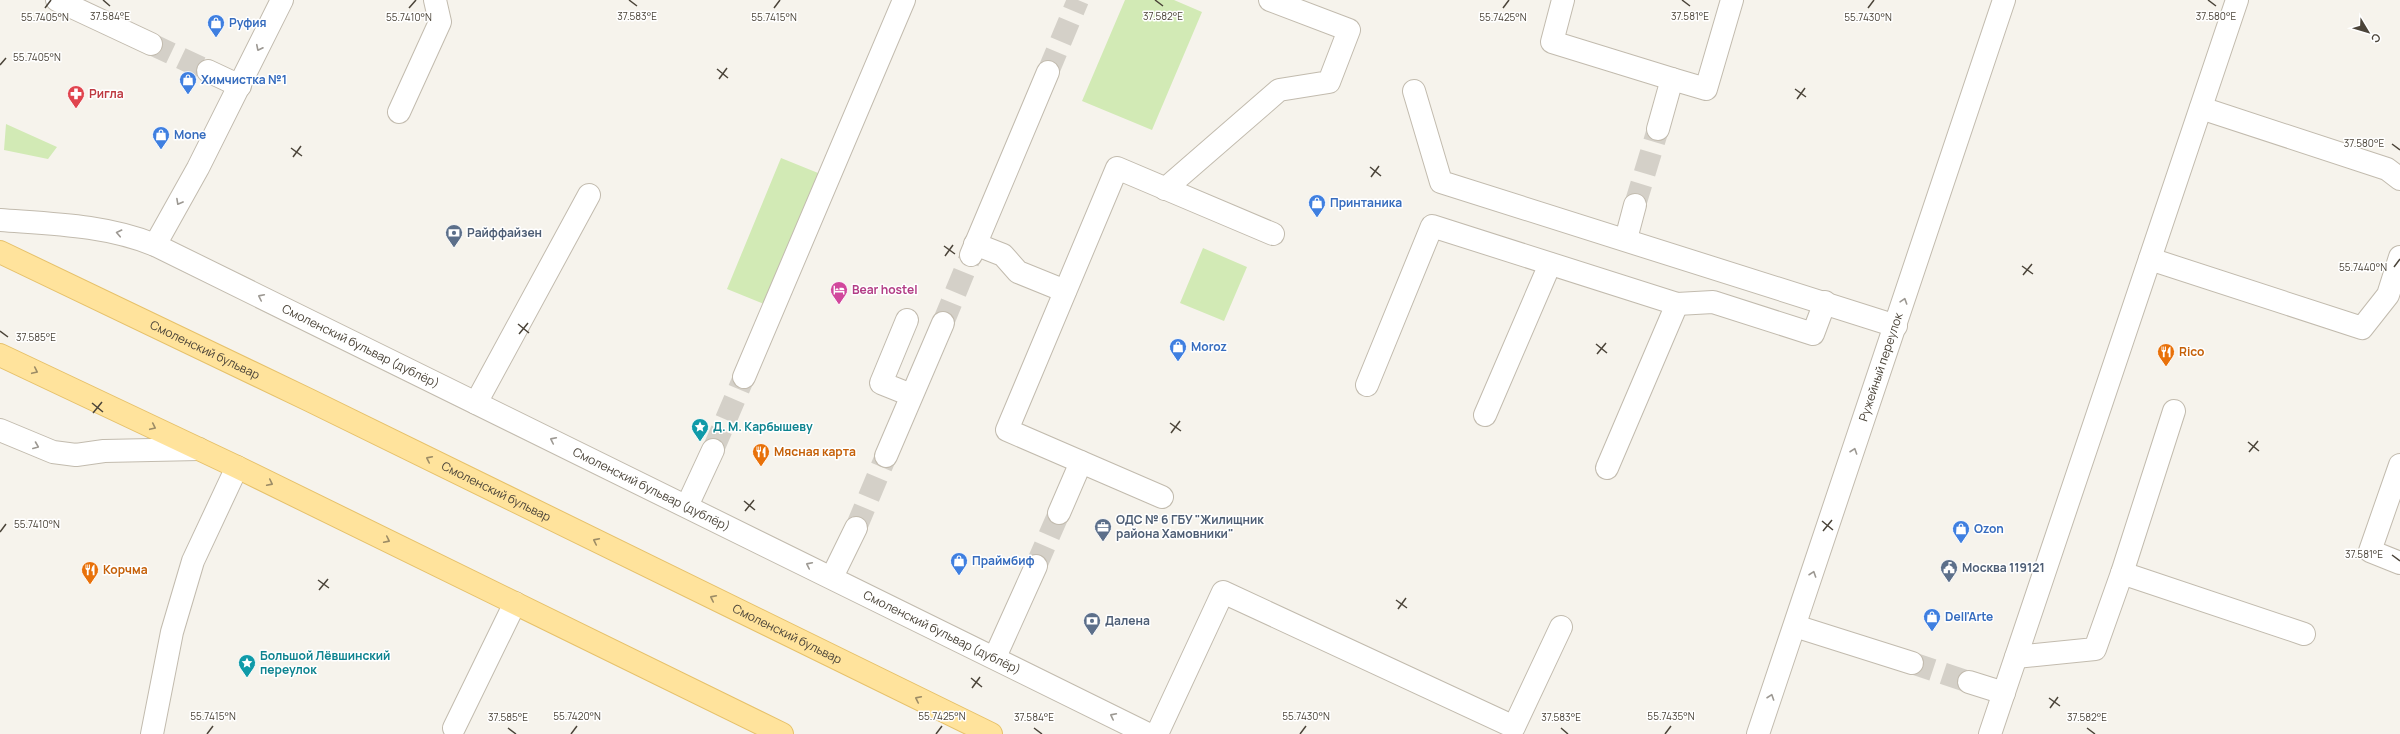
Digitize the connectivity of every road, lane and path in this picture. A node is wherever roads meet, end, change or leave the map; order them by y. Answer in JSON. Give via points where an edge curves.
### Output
{"nodes":[{"id":1,"x":57,"y":0,"type":"edge"},
{"id":2,"x":282,"y":0,"type":"edge"},
{"id":3,"x":435,"y":0,"type":"edge"},
{"id":4,"x":904,"y":0,"type":"edge"},
{"id":5,"x":1270,"y":0,"type":"edge"},
{"id":6,"x":1563,"y":0,"type":"edge"},
{"id":7,"x":1732,"y":0,"type":"edge"},
{"id":8,"x":2004,"y":0,"type":"edge"},
{"id":9,"x":2237,"y":0,"type":"edge"},
{"id":10,"x":151,"y":44,"type":"tunnel mouth"},
{"id":11,"x":208,"y":71,"type":"tunnel mouth"},
{"id":12,"x":1048,"y":72,"type":"tunnel mouth"},
{"id":13,"x":1672,"y":79,"type":"junction"},
{"id":14,"x":240,"y":86,"type":"junction"},
{"id":15,"x":1414,"y":91,"type":"dead end"},
{"id":16,"x":2201,"y":108,"type":"junction"},
{"id":17,"x":398,"y":112,"type":"dead end"},
{"id":18,"x":1658,"y":129,"type":"tunnel mouth"},
{"id":19,"x":2400,"y":179,"type":"edge"},
{"id":20,"x":1166,"y":189,"type":"junction"},
{"id":21,"x":589,"y":195,"type":"dead end"},
{"id":22,"x":1635,"y":205,"type":"tunnel mouth"},
{"id":23,"x":0,"y":220,"type":"edge"},
{"id":24,"x":1273,"y":234,"type":"dead end"},
{"id":25,"x":1626,"y":239,"type":"junction"},
{"id":26,"x":155,"y":245,"type":"junction"},
{"id":27,"x":0,"y":252,"type":"edge"},
{"id":28,"x":2400,"y":257,"type":"edge"},
{"id":29,"x":2150,"y":259,"type":"junction"},
{"id":30,"x":1550,"y":264,"type":"junction"},
{"id":31,"x":1065,"y":291,"type":"junction"},
{"id":32,"x":1825,"y":302,"type":"junction"},
{"id":33,"x":1677,"y":304,"type":"junction"},
{"id":34,"x":907,"y":320,"type":"dead end"},
{"id":35,"x":942,"y":323,"type":"tunnel mouth"},
{"id":36,"x":1896,"y":326,"type":"junction"},
{"id":37,"x":0,"y":355,"type":"edge"},
{"id":38,"x":744,"y":377,"type":"tunnel mouth"},
{"id":39,"x":1367,"y":385,"type":"dead end"},
{"id":40,"x":912,"y":396,"type":"junction"},
{"id":41,"x":476,"y":403,"type":"junction"},
{"id":42,"x":2174,"y":411,"type":"dead end"},
{"id":43,"x":1485,"y":415,"type":"dead end"},
{"id":44,"x":0,"y":430,"type":"edge"},
{"id":45,"x":199,"y":449,"type":"junction"},
{"id":46,"x":713,"y":450,"type":"tunnel mouth"},
{"id":47,"x":886,"y":456,"type":"tunnel mouth"},
{"id":48,"x":1081,"y":462,"type":"junction"},
{"id":49,"x":2400,"y":465,"type":"edge"},
{"id":50,"x":237,"y":467,"type":"junction"},
{"id":51,"x":1607,"y":468,"type":"dead end"},
{"id":52,"x":1162,"y":497,"type":"dead end"},
{"id":53,"x":687,"y":506,"type":"junction"},
{"id":54,"x":1059,"y":513,"type":"tunnel mouth"},
{"id":55,"x":856,"y":528,"type":"tunnel mouth"},
{"id":56,"x":2400,"y":563,"type":"edge"},
{"id":57,"x":1036,"y":566,"type":"tunnel mouth"},
{"id":58,"x":2122,"y":573,"type":"junction"},
{"id":59,"x":832,"y":577,"type":"junction"},
{"id":60,"x":514,"y":603,"type":"junction"},
{"id":61,"x":1795,"y":626,"type":"junction"},
{"id":62,"x":1561,"y":627,"type":"dead end"},
{"id":63,"x":2304,"y":634,"type":"dead end"},
{"id":64,"x":995,"y":657,"type":"junction"},
{"id":65,"x":2016,"y":657,"type":"junction"},
{"id":66,"x":1912,"y":663,"type":"tunnel mouth"},
{"id":67,"x":1969,"y":682,"type":"tunnel mouth"},
{"id":68,"x":2004,"y":693,"type":"junction"},
{"id":69,"x":454,"y":728,"type":"dead end"},
{"id":70,"x":152,"y":734,"type":"edge"},
{"id":71,"x":782,"y":734,"type":"edge"},
{"id":72,"x":991,"y":734,"type":"edge"},
{"id":73,"x":1148,"y":734,"type":"edge"},
{"id":74,"x":1157,"y":734,"type":"edge"},
{"id":75,"x":1758,"y":734,"type":"edge"},
{"id":76,"x":1990,"y":734,"type":"edge"}],
"edges":[{"from":1,"to":10,"type":"street"},
{"from":2,"to":14,"type":"street","one_way":true},
{"from":3,"to":17,"type":"street","via":[[440,22]]},
{"from":4,"to":38,"type":"street"},
{"from":5,"to":20,"type":"street","via":[[1349,30],[1329,82],[1279,90]]},
{"from":6,"to":13,"type":"street","via":[[1552,42]]},
{"from":7,"to":13,"type":"street","via":[[1706,89]]},
{"from":36,"to":8,"type":"street","name":"Ружейный переулок","one_way":true},
{"from":9,"to":16,"type":"street"},
{"from":11,"to":14,"type":"street"},
{"from":12,"to":31,"type":"street","via":[[973,249],[1003,255],[1018,272]]},
{"from":13,"to":18,"type":"street"},
{"from":14,"to":26,"type":"street","one_way":true},
{"from":15,"to":25,"type":"street","via":[[1441,182]]},
{"from":16,"to":19,"type":"street","via":[[2387,169]]},
{"from":16,"to":29,"type":"street"},
{"from":20,"to":24,"type":"street"},
{"from":20,"to":31,"type":"street","via":[[1117,168]]},
{"from":21,"to":41,"type":"street"},
{"from":22,"to":25,"type":"street"},
{"from":26,"to":23,"type":"street","name":"Смоленский бульвар (дублёр)","one_way":true,"via":[[132,235],[98,228]]},
{"from":25,"to":32,"type":"street"},
{"from":41,"to":26,"type":"street","name":"Смоленский бульвар (дублёр)","one_way":true},
{"from":72,"to":27,"type":"main road","name":"Смоленский бульвар","one_way":true},
{"from":28,"to":29,"type":"street","via":[[2388,295],[2362,328]]},
{"from":29,"to":65,"type":"street"},
{"from":30,"to":33,"type":"street"},
{"from":30,"to":39,"type":"street","via":[[1432,226]]},
{"from":30,"to":43,"type":"street"},
{"from":31,"to":48,"type":"street","via":[[1007,430]]},
{"from":32,"to":33,"type":"street","via":[[1814,334],[1713,302]]},
{"from":32,"to":36,"type":"street"},
{"from":33,"to":51,"type":"street"},
{"from":34,"to":40,"type":"street","via":[[881,383]]},
{"from":35,"to":40,"type":"street"},
{"from":61,"to":36,"type":"street","name":"Ружейный переулок","one_way":true},
{"from":37,"to":45,"type":"main road","one_way":true},
{"from":40,"to":47,"type":"street"},
{"from":53,"to":41,"type":"street","name":"Смоленский бульвар (дублёр)","one_way":true},
{"from":42,"to":58,"type":"street"},
{"from":44,"to":45,"type":"street","one_way":true,"via":[[53,452],[76,455],[104,451]]},
{"from":45,"to":50,"type":"main road"},
{"from":46,"to":53,"type":"street"},
{"from":48,"to":52,"type":"street"},
{"from":48,"to":54,"type":"street"},
{"from":49,"to":56,"type":"street","via":[[2370,551]]},
{"from":50,"to":60,"type":"main road","one_way":true},
{"from":50,"to":70,"type":"street","via":[[193,561],[172,632]]},
{"from":59,"to":53,"type":"street","name":"Смоленский бульвар (дублёр)","one_way":true},
{"from":55,"to":59,"type":"street"},
{"from":57,"to":64,"type":"street"},
{"from":58,"to":63,"type":"street"},
{"from":58,"to":65,"type":"street","via":[[2095,649]]},
{"from":59,"to":64,"type":"street","name":"Смоленский бульвар (дублёр)"},
{"from":60,"to":69,"type":"street"},
{"from":60,"to":71,"type":"main road"},
{"from":61,"to":66,"type":"street"},
{"from":75,"to":61,"type":"street","name":"Ружейный переулок","one_way":true},
{"from":62,"to":74,"type":"street","via":[[1514,727],[1223,592]]},
{"from":73,"to":64,"type":"street","name":"Смоленский бульвар (дублёр)","one_way":true},
{"from":65,"to":68,"type":"street"},
{"from":67,"to":68,"type":"street"},
{"from":68,"to":76,"type":"street"}]}
